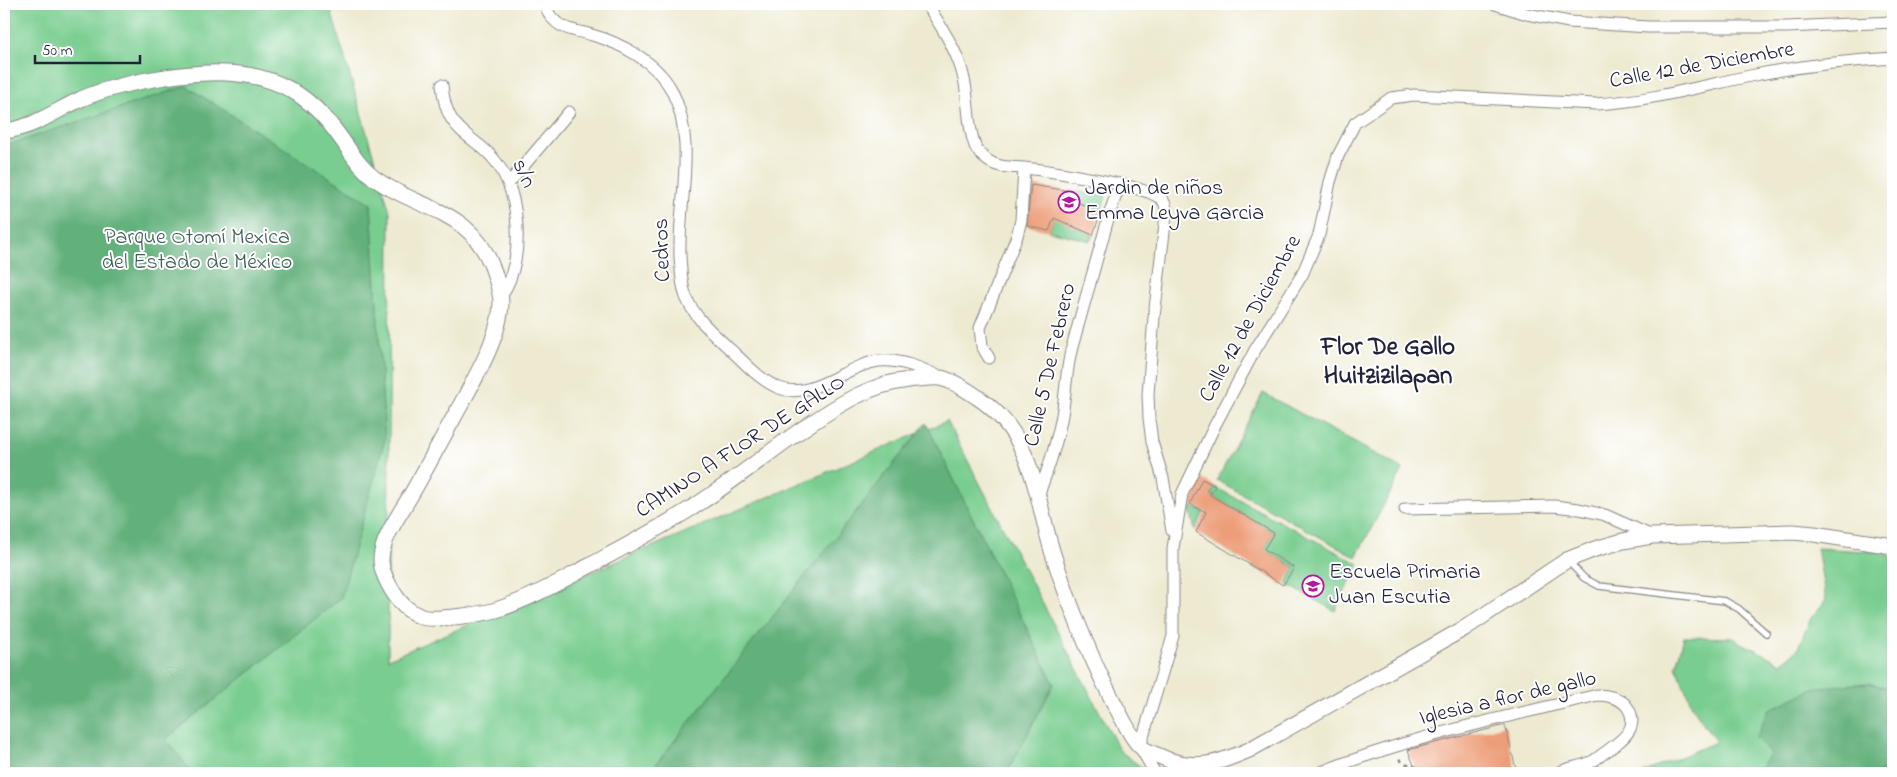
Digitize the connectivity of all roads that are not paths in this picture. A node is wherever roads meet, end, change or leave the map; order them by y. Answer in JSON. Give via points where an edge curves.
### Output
{"nodes":[{"id":1,"x":545,"y":4,"type":"edge"},
{"id":2,"x":928,"y":4,"type":"edge"},
{"id":3,"x":1495,"y":4,"type":"edge"},
{"id":4,"x":1893,"y":22,"type":"edge"},
{"id":5,"x":1893,"y":58,"type":"edge"},
{"id":6,"x":442,"y":85,"type":"dead end"},
{"id":7,"x":569,"y":112,"type":"dead end"},
{"id":8,"x":4,"y":131,"type":"edge"},
{"id":9,"x":1024,"y":168,"type":"junction"},
{"id":10,"x":509,"y":183,"type":"junction"},
{"id":11,"x":1120,"y":184,"type":"junction"},
{"id":12,"x":502,"y":297,"type":"junction"},
{"id":13,"x":989,"y":358,"type":"dead end"},
{"id":14,"x":942,"y":378,"type":"junction"},
{"id":15,"x":1038,"y":496,"type":"junction"},
{"id":16,"x":1405,"y":509,"type":"dead end"},
{"id":17,"x":1652,"y":536,"type":"junction"},
{"id":18,"x":1893,"y":546,"type":"edge"},
{"id":19,"x":1173,"y":548,"type":"junction"},
{"id":20,"x":1567,"y":560,"type":"junction"},
{"id":21,"x":1766,"y":633,"type":"dead end"},
{"id":22,"x":1140,"y":747,"type":"junction"},
{"id":23,"x":1155,"y":773,"type":"edge"},
{"id":24,"x":1319,"y":773,"type":"edge"},
{"id":25,"x":1558,"y":773,"type":"edge"}],
"edges":[{"from":1,"to":14,"type":"street","name":"Cedros","via":[[553,20],[562,26],[606,39],[649,63],[666,80],[678,104],[684,128],[680,244],[686,297],[709,330],[746,365],[779,388],[790,390],[814,388],[860,365],[880,361],[909,364]]},
{"from":2,"to":9,"type":"street","via":[[951,44],[964,78],[974,144],[991,163]]},
{"from":3,"to":4,"type":"street","via":[[1569,22],[1648,27],[1787,27]]},
{"from":5,"to":19,"type":"street","name":"Calle 12 de Diciembre","via":[[1793,69],[1626,102],[1596,104],[1414,95],[1391,98],[1376,108],[1356,123],[1338,156],[1319,234],[1302,275],[1255,350],[1182,494]]},
{"from":6,"to":10,"type":"street","name":"s/n","via":[[444,102],[451,118],[491,155]]},
{"from":7,"to":10,"type":"street"},
{"from":8,"to":12,"type":"street","via":[[25,127],[102,91],[149,81],[222,72],[268,80],[309,100],[361,167],[375,179],[440,211],[471,232],[485,248]]},
{"from":9,"to":11,"type":"street"},
{"from":9,"to":13,"type":"street","via":[[1022,220],[980,328],[982,346]]},
{"from":10,"to":12,"type":"street","name":"s/n","via":[[515,203],[516,238],[511,276]]},
{"from":11,"to":15,"type":"street","name":"Calle 5 De Febrero","via":[[1070,352],[1062,414]]},
{"from":11,"to":19,"type":"street","via":[[1155,194],[1166,205],[1148,394],[1152,442],[1170,512]]},
{"from":12,"to":14,"type":"street","name":"CAMINO A FLOR DE GALLO","via":[[495,332],[481,366],[392,527],[383,550],[381,564],[388,582],[402,604],[422,617],[456,617],[494,611],[554,585],[702,501],[765,455],[857,396],[872,388],[902,381]]},
{"from":14,"to":15,"type":"street","via":[[970,392],[1001,416],[1024,451]]},
{"from":15,"to":22,"type":"street","via":[[1054,559],[1071,603],[1102,679]]},
{"from":16,"to":17,"type":"street","via":[[1554,506],[1606,515]]},
{"from":17,"to":18,"type":"street","via":[[1793,532]]},
{"from":17,"to":20,"type":"street","via":[[1604,546]]},
{"from":19,"to":22,"type":"street","name":"Calle 12 de Diciembre","via":[[1173,636]]},
{"from":20,"to":21,"type":"lane","via":[[1584,578],[1599,586],[1725,601]]},
{"from":20,"to":22,"type":"street","via":[[1465,628],[1250,750],[1218,763],[1199,766],[1168,760]]},
{"from":22,"to":23,"type":"street"},
{"from":24,"to":25,"type":"street","name":"Iglesia a flor de gallo","via":[[1419,739],[1596,695],[1605,695],[1626,705],[1632,724],[1625,738],[1591,762]]}]}
